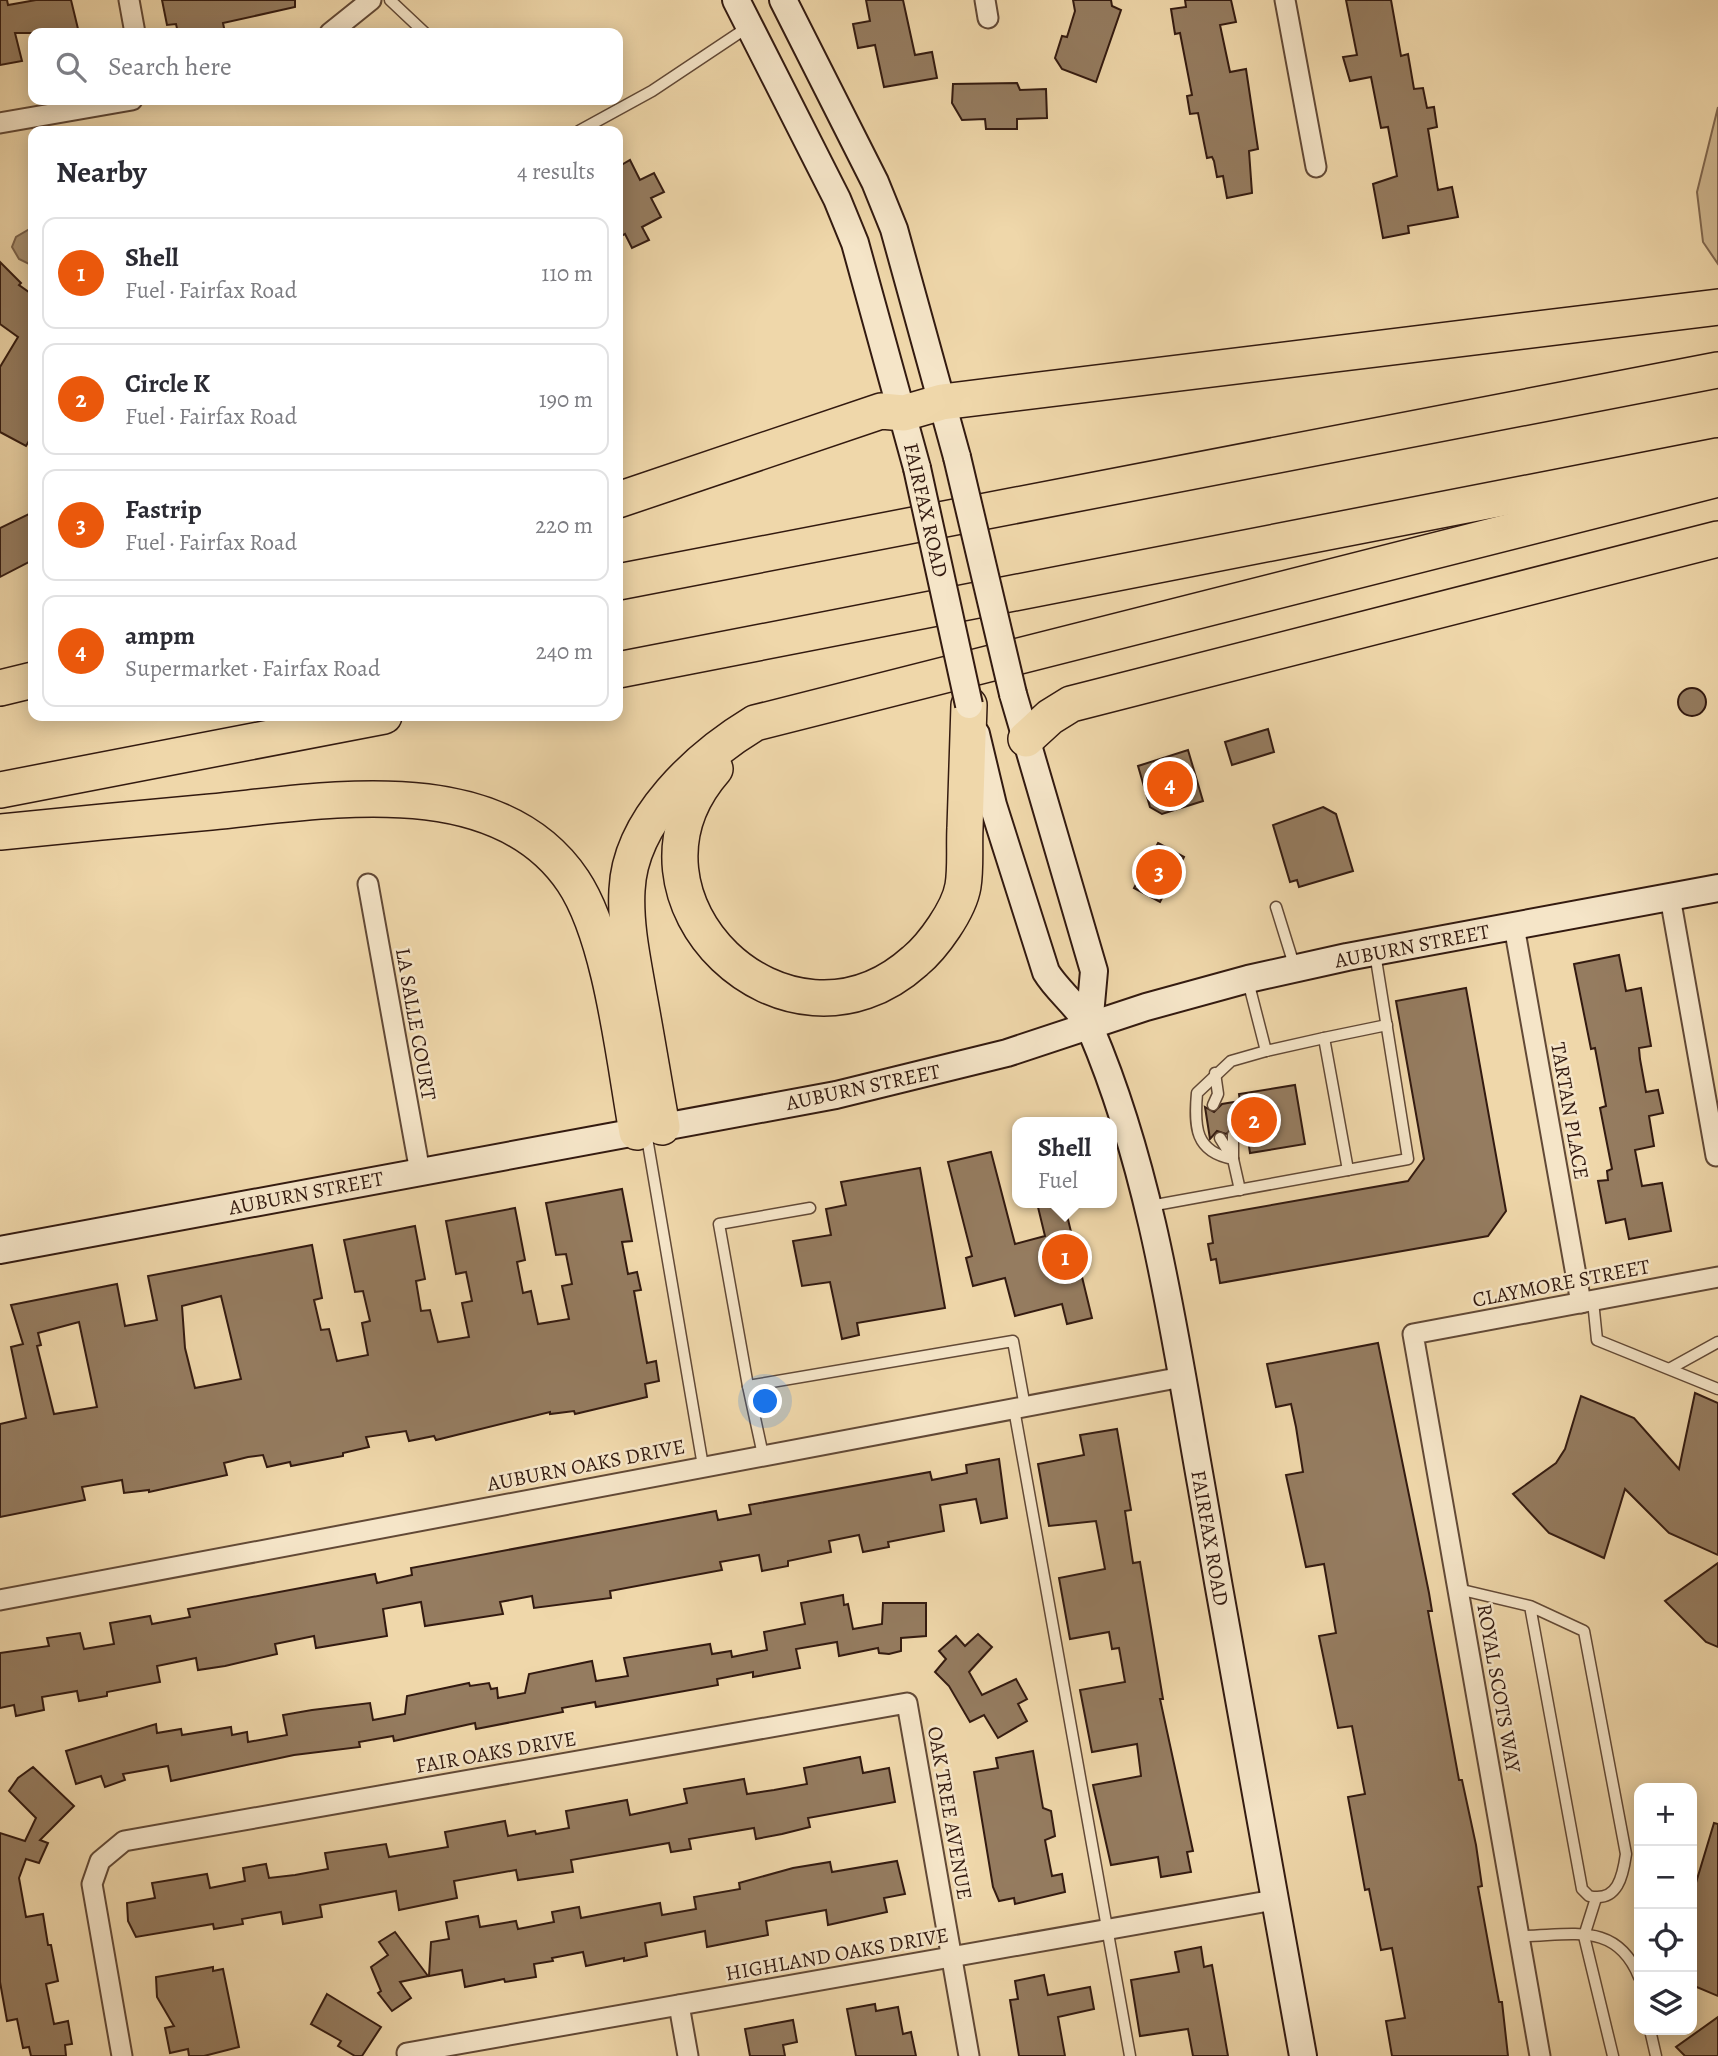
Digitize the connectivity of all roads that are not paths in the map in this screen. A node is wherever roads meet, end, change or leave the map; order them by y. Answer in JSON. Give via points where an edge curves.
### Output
{"nodes":[{"id":1,"x":129,"y":0,"type":"edge"},
{"id":2,"x":371,"y":0,"type":"edge"},
{"id":3,"x":390,"y":0,"type":"edge"},
{"id":4,"x":736,"y":0,"type":"edge"},
{"id":5,"x":783,"y":0,"type":"edge"},
{"id":6,"x":1285,"y":0,"type":"edge"},
{"id":7,"x":749,"y":26,"type":"junction"},
{"id":8,"x":134,"y":28,"type":"edge"},
{"id":9,"x":336,"y":28,"type":"edge"},
{"id":10,"x":420,"y":28,"type":"edge"},
{"id":11,"x":103,"y":105,"type":"edge"},
{"id":12,"x":0,"y":123,"type":"edge"},
{"id":13,"x":588,"y":126,"type":"edge"},
{"id":14,"x":1316,"y":167,"type":"dead end"},
{"id":15,"x":1718,"y":307,"type":"edge"},
{"id":16,"x":1718,"y":370,"type":"edge"},
{"id":17,"x":942,"y":402,"type":"junction"},
{"id":18,"x":904,"y":413,"type":"junction"},
{"id":19,"x":1718,"y":456,"type":"edge"},
{"id":20,"x":1718,"y":478,"type":"edge"},
{"id":21,"x":623,"y":498,"type":"edge"},
{"id":22,"x":1718,"y":539,"type":"edge"},
{"id":23,"x":623,"y":581,"type":"edge"},
{"id":24,"x":623,"y":669,"type":"edge"},
{"id":25,"x":28,"y":681,"type":"edge"},
{"id":26,"x":0,"y":688,"type":"edge"},
{"id":27,"x":28,"y":697,"type":"edge"},
{"id":28,"x":0,"y":702,"type":"edge"},
{"id":29,"x":969,"y":705,"type":"junction"},
{"id":30,"x":808,"y":708,"type":"junction"},
{"id":31,"x":358,"y":721,"type":"edge"},
{"id":32,"x":1026,"y":739,"type":"junction"},
{"id":33,"x":0,"y":790,"type":"edge"},
{"id":34,"x":0,"y":832,"type":"edge"},
{"id":35,"x":368,"y":884,"type":"dead end"},
{"id":36,"x":1718,"y":888,"type":"edge"},
{"id":37,"x":1670,"y":897,"type":"junction"},
{"id":38,"x":1276,"y":906,"type":"dead end"},
{"id":39,"x":1514,"y":926,"type":"junction"},
{"id":40,"x":1375,"y":952,"type":"junction"},
{"id":41,"x":1295,"y":968,"type":"junction"},
{"id":42,"x":1248,"y":979,"type":"junction"},
{"id":43,"x":1387,"y":1025,"type":"junction"},
{"id":44,"x":1089,"y":1026,"type":"junction"},
{"id":45,"x":1324,"y":1038,"type":"junction"},
{"id":46,"x":1266,"y":1051,"type":"junction"},
{"id":47,"x":1215,"y":1073,"type":"junction"},
{"id":48,"x":1218,"y":1094,"type":"junction"},
{"id":49,"x":1227,"y":1103,"type":"dead end"},
{"id":50,"x":1213,"y":1105,"type":"dead end"},
{"id":51,"x":648,"y":1129,"type":"junction"},
{"id":52,"x":1233,"y":1135,"type":"dead end"},
{"id":53,"x":1220,"y":1138,"type":"dead end"},
{"id":54,"x":1716,"y":1156,"type":"dead end"},
{"id":55,"x":1233,"y":1159,"type":"junction"},
{"id":56,"x":1348,"y":1170,"type":"junction"},
{"id":57,"x":420,"y":1172,"type":"junction"},
{"id":58,"x":1240,"y":1190,"type":"junction"},
{"id":59,"x":1146,"y":1207,"type":"junction"},
{"id":60,"x":810,"y":1208,"type":"dead end"},
{"id":61,"x":0,"y":1250,"type":"edge"},
{"id":62,"x":1718,"y":1277,"type":"edge"},
{"id":63,"x":1587,"y":1302,"type":"junction"},
{"id":64,"x":1413,"y":1334,"type":"joint"},
{"id":65,"x":1718,"y":1342,"type":"edge"},
{"id":66,"x":1671,"y":1368,"type":"junction"},
{"id":67,"x":1182,"y":1377,"type":"junction"},
{"id":68,"x":748,"y":1386,"type":"junction"},
{"id":69,"x":1718,"y":1389,"type":"edge"},
{"id":70,"x":1020,"y":1408,"type":"junction"},
{"id":71,"x":763,"y":1455,"type":"junction"},
{"id":72,"x":703,"y":1466,"type":"junction"},
{"id":73,"x":1458,"y":1589,"type":"junction"},
{"id":74,"x":0,"y":1600,"type":"edge"},
{"id":75,"x":1530,"y":1606,"type":"junction"},
{"id":76,"x":907,"y":1703,"type":"joint"},
{"id":77,"x":1597,"y":1898,"type":"junction"},
{"id":78,"x":1274,"y":1900,"type":"junction"},
{"id":79,"x":1108,"y":1929,"type":"junction"},
{"id":80,"x":1519,"y":1936,"type":"junction"},
{"id":81,"x":1584,"y":1936,"type":"junction"},
{"id":82,"x":952,"y":1957,"type":"junction"},
{"id":83,"x":1637,"y":1972,"type":"edge"},
{"id":84,"x":679,"y":2005,"type":"junction"},
{"id":85,"x":1651,"y":2035,"type":"edge"},
{"id":86,"x":1540,"y":2053,"type":"edge"},
{"id":87,"x":407,"y":2054,"type":"edge"},
{"id":88,"x":122,"y":2056,"type":"edge"},
{"id":89,"x":688,"y":2056,"type":"edge"},
{"id":90,"x":969,"y":2056,"type":"edge"},
{"id":91,"x":1130,"y":2056,"type":"edge"},
{"id":92,"x":1303,"y":2056,"type":"edge"},
{"id":93,"x":1613,"y":2056,"type":"edge"},
{"id":94,"x":1656,"y":2056,"type":"edge"}],
"edges":[{"from":1,"to":8,"type":"street"},
{"from":2,"to":9,"type":"street"},
{"from":3,"to":10,"type":"lane"},
{"from":4,"to":7,"type":"main road","name":"FAIRFAX ROAD"},
{"from":5,"to":17,"type":"main road","name":"FAIRFAX ROAD","via":[[894,229]]},
{"from":6,"to":14,"type":"street"},
{"from":7,"to":13,"type":"lane","via":[[652,92]]},
{"from":7,"to":18,"type":"main road","name":"FAIRFAX ROAD","via":[[855,243]]},
{"from":11,"to":12,"type":"street"},
{"from":15,"to":17,"type":"highway"},
{"from":16,"to":23,"type":"highway"},
{"from":17,"to":18,"type":"highway"},
{"from":17,"to":32,"type":"main road","name":"FAIRFAX ROAD","bridge":true},
{"from":18,"to":21,"type":"highway","via":[[881,411]]},
{"from":18,"to":29,"type":"main road","name":"FAIRFAX ROAD","bridge":true},
{"from":19,"to":24,"type":"highway"},
{"from":20,"to":30,"type":"highway"},
{"from":22,"to":32,"type":"highway","via":[[1071,704]]},
{"from":25,"to":26,"type":"highway"},
{"from":27,"to":28,"type":"highway"},
{"from":29,"to":30,"type":"highway","via":[[963,888],[933,945],[898,977],[859,992],[820,999],[777,992],[711,946],[691,911],[680,870],[691,805],[713,771],[740,747]]},
{"from":29,"to":44,"type":"main road","name":"FAIRFAX ROAD","via":[[993,805],[1046,972]]},
{"from":30,"to":51,"type":"highway","via":[[755,723],[721,744],[684,777],[658,809],[637,850],[626,888]]},
{"from":31,"to":33,"type":"highway"},
{"from":32,"to":44,"type":"main road","name":"FAIRFAX ROAD","via":[[1094,971]]},
{"from":34,"to":51,"type":"highway","via":[[358,798],[429,802],[463,808],[503,823],[539,845],[572,880],[592,918]]},
{"from":35,"to":57,"type":"street","name":"LA SALLE COURT"},
{"from":36,"to":37,"type":"main road","name":"AUBURN STREET"},
{"from":37,"to":39,"type":"main road","name":"AUBURN STREET"},
{"from":37,"to":54,"type":"street"},
{"from":38,"to":41,"type":"lane"},
{"from":39,"to":40,"type":"main road","name":"AUBURN STREET"},
{"from":39,"to":63,"type":"street","name":"TARTAN PLACE"},
{"from":40,"to":41,"type":"main road","name":"AUBURN STREET"},
{"from":40,"to":43,"type":"lane"},
{"from":41,"to":42,"type":"main road","name":"AUBURN STREET"},
{"from":42,"to":44,"type":"main road","name":"AUBURN STREET"},
{"from":42,"to":46,"type":"lane"},
{"from":43,"to":45,"type":"lane"},
{"from":43,"to":56,"type":"lane","via":[[1408,1159]]},
{"from":44,"to":51,"type":"main road","name":"AUBURN STREET","via":[[923,1076]]},
{"from":44,"to":59,"type":"main road","name":"FAIRFAX ROAD"},
{"from":45,"to":46,"type":"lane"},
{"from":45,"to":56,"type":"lane"},
{"from":46,"to":47,"type":"lane","via":[[1231,1061]]},
{"from":47,"to":48,"type":"lane"},
{"from":47,"to":55,"type":"lane","via":[[1197,1093],[1195,1114],[1203,1146],[1214,1156]]},
{"from":48,"to":49,"type":"lane"},
{"from":48,"to":50,"type":"lane"},
{"from":51,"to":57,"type":"main road","name":"AUBURN STREET"},
{"from":51,"to":72,"type":"lane"},
{"from":52,"to":55,"type":"lane"},
{"from":53,"to":55,"type":"lane"},
{"from":55,"to":58,"type":"lane"},
{"from":56,"to":58,"type":"lane"},
{"from":57,"to":61,"type":"main road","name":"AUBURN STREET"},
{"from":58,"to":59,"type":"lane"},
{"from":59,"to":67,"type":"main road","name":"FAIRFAX ROAD"},
{"from":60,"to":68,"type":"lane","via":[[719,1224]]},
{"from":62,"to":63,"type":"street","name":"CLAYMORE STREET"},
{"from":63,"to":64,"type":"street","name":"CLAYMORE STREET"},
{"from":63,"to":66,"type":"lane","via":[[1597,1340]]},
{"from":64,"to":73,"type":"street","name":"ROYAL SCOTS WAY"},
{"from":65,"to":66,"type":"lane"},
{"from":66,"to":69,"type":"lane"},
{"from":67,"to":70,"type":"street","name":"AUBURN OAKS DRIVE"},
{"from":67,"to":78,"type":"main road","name":"FAIRFAX ROAD"},
{"from":68,"to":70,"type":"lane","via":[[1013,1341]]},
{"from":68,"to":71,"type":"lane"},
{"from":70,"to":71,"type":"street","name":"AUBURN OAKS DRIVE"},
{"from":70,"to":79,"type":"lane"},
{"from":71,"to":72,"type":"street","name":"AUBURN OAKS DRIVE"},
{"from":72,"to":74,"type":"street","name":"AUBURN OAKS DRIVE"},
{"from":73,"to":75,"type":"lane"},
{"from":73,"to":80,"type":"street","name":"ROYAL SCOTS WAY"},
{"from":75,"to":77,"type":"lane","via":[[1582,1889]]},
{"from":75,"to":77,"type":"lane","via":[[1584,1631],[1626,1854],[1618,1888]]},
{"from":76,"to":82,"type":"street","name":"OAK TREE AVENUE"},
{"from":76,"to":88,"type":"street","name":"FAIR OAKS DRIVE","via":[[124,1841],[100,1861],[92,1884]]},
{"from":77,"to":81,"type":"lane"},
{"from":78,"to":79,"type":"street","name":"HIGHLAND OAKS DRIVE"},
{"from":78,"to":92,"type":"main road","name":"FAIRFAX ROAD"},
{"from":79,"to":82,"type":"street","name":"HIGHLAND OAKS DRIVE"},
{"from":79,"to":91,"type":"lane"},
{"from":80,"to":81,"type":"lane"},
{"from":80,"to":86,"type":"street","name":"ROYAL SCOTS WAY"},
{"from":81,"to":83,"type":"lane","via":[[1604,1936],[1618,1944]]},
{"from":81,"to":93,"type":"lane"},
{"from":82,"to":84,"type":"street","name":"HIGHLAND OAKS DRIVE"},
{"from":82,"to":90,"type":"street","name":"OAK TREE AVENUE"},
{"from":84,"to":87,"type":"street","name":"HIGHLAND OAKS DRIVE"},
{"from":84,"to":89,"type":"street"},
{"from":85,"to":94,"type":"lane"}]}
